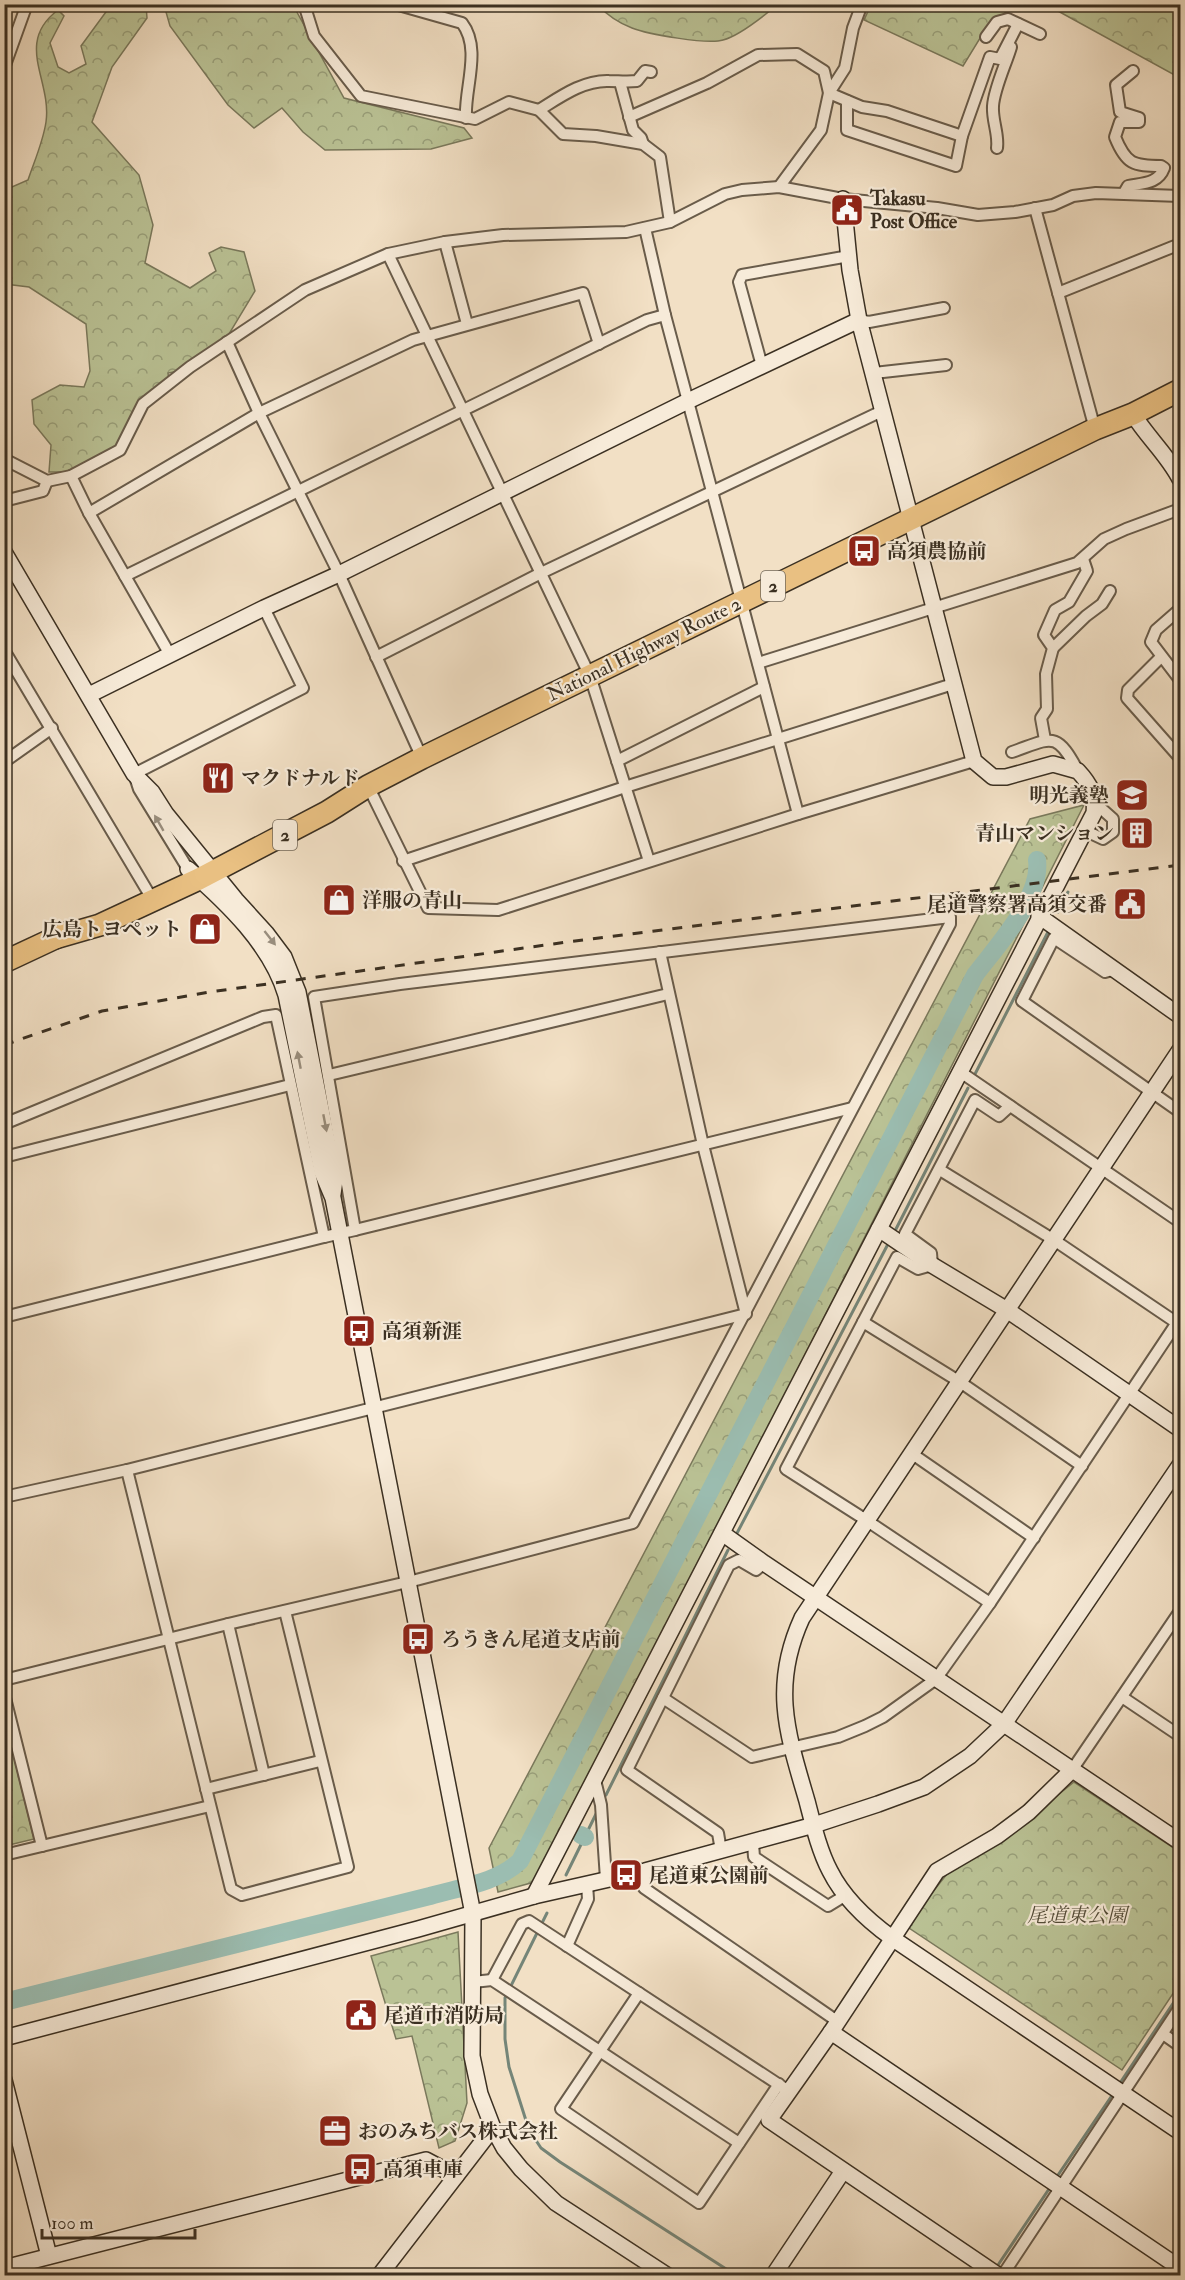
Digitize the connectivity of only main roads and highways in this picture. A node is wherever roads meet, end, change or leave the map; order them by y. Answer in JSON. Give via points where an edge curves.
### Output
{"nodes":[{"id":1,"x":1180,"y":390,"type":"edge"},
{"id":2,"x":201,"y":870,"type":"junction"},
{"id":3,"x":55,"y":938,"type":"junction"},
{"id":4,"x":4,"y":962,"type":"edge"}],
"edges":[{"from":1,"to":2,"type":"highway","name":"National Highway Route 2","number":"2","via":[[741,601],[368,786],[327,812]]},
{"from":2,"to":3,"type":"highway","name":"National Highway Route 2","number":"2"},
{"from":2,"to":3,"type":"highway","name":"National Highway Route 2","number":"2","via":[[100,925]]},
{"from":3,"to":4,"type":"highway","name":"National Highway Route 2","number":"2"}]}
